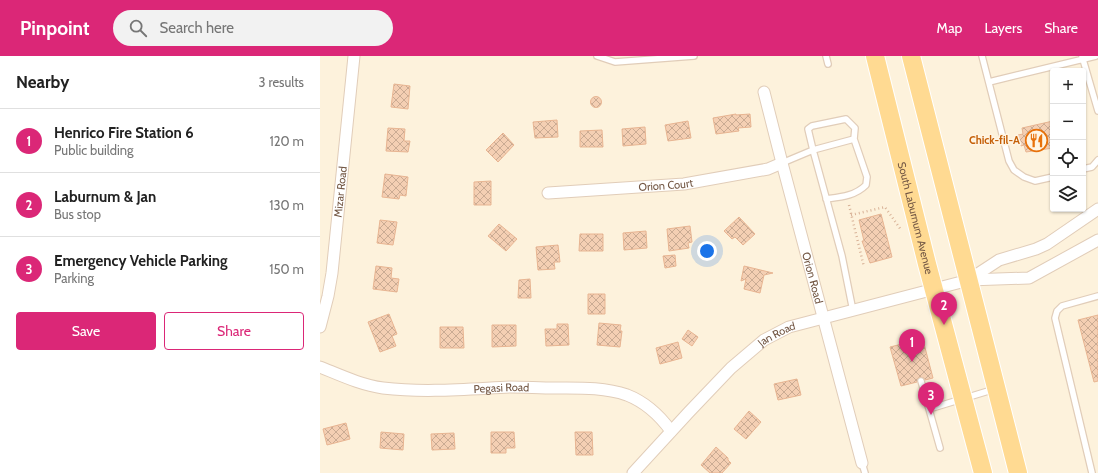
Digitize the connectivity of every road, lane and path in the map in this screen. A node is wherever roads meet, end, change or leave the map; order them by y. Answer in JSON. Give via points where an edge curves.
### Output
{"nodes":[{"id":1,"x":354,"y":56,"type":"edge"},
{"id":2,"x":597,"y":56,"type":"edge"},
{"id":3,"x":694,"y":56,"type":"edge"},
{"id":4,"x":826,"y":56,"type":"edge"},
{"id":5,"x":875,"y":56,"type":"edge"},
{"id":6,"x":911,"y":56,"type":"edge"},
{"id":7,"x":982,"y":56,"type":"edge"},
{"id":8,"x":1096,"y":56,"type":"edge"},
{"id":9,"x":1083,"y":57,"type":"edge"},
{"id":10,"x":828,"y":64,"type":"dead end"},
{"id":11,"x":989,"y":82,"type":"junction"},
{"id":12,"x":764,"y":92,"type":"dead end"},
{"id":13,"x":1098,"y":111,"type":"edge"},
{"id":14,"x":854,"y":139,"type":"junction"},
{"id":15,"x":813,"y":150,"type":"junction"},
{"id":16,"x":1098,"y":160,"type":"edge"},
{"id":17,"x":782,"y":163,"type":"junction"},
{"id":18,"x":1086,"y":168,"type":"edge"},
{"id":19,"x":1050,"y":178,"type":"edge"},
{"id":20,"x":548,"y":193,"type":"dead end"},
{"id":21,"x":826,"y":199,"type":"junction"},
{"id":22,"x":849,"y":205,"type":"dead end"},
{"id":23,"x":1098,"y":209,"type":"edge"},
{"id":24,"x":852,"y":215,"type":"junction"},
{"id":25,"x":901,"y":230,"type":"dead end"},
{"id":26,"x":1098,"y":240,"type":"edge"},
{"id":27,"x":864,"y":267,"type":"dead end"},
{"id":28,"x":969,"y":280,"type":"junction"},
{"id":29,"x":935,"y":290,"type":"junction"},
{"id":30,"x":1098,"y":296,"type":"edge"},
{"id":31,"x":853,"y":311,"type":"junction"},
{"id":32,"x":824,"y":319,"type":"junction"},
{"id":33,"x":320,"y":327,"type":"edge"},
{"id":34,"x":320,"y":367,"type":"edge"},
{"id":35,"x":921,"y":381,"type":"dead end"},
{"id":36,"x":997,"y":388,"type":"junction"},
{"id":37,"x":963,"y":399,"type":"junction"},
{"id":38,"x":929,"y":409,"type":"junction"},
{"id":39,"x":671,"y":431,"type":"junction"},
{"id":40,"x":940,"y":448,"type":"dead end"},
{"id":41,"x":863,"y":468,"type":"edge"},
{"id":42,"x":633,"y":473,"type":"edge"},
{"id":43,"x":983,"y":473,"type":"edge"},
{"id":44,"x":1018,"y":473,"type":"edge"},
{"id":45,"x":1092,"y":473,"type":"edge"}],
"edges":[{"from":1,"to":33,"type":"street","name":"Mizar Road","via":[[332,273]]},
{"from":2,"to":3,"type":"lane","via":[[615,62]]},
{"from":4,"to":10,"type":"lane"},
{"from":5,"to":29,"type":"main road","name":"South Laburnum Avenue"},
{"from":6,"to":28,"type":"main road"},
{"from":7,"to":11,"type":"lane"},
{"from":8,"to":9,"type":"lane"},
{"from":9,"to":11,"type":"lane"},
{"from":9,"to":13,"type":"lane"},
{"from":11,"to":19,"type":"lane","via":[[1009,161],[1014,170],[1036,181]]},
{"from":12,"to":17,"type":"street","name":"Orion Road"},
{"from":14,"to":15,"type":"lane"},
{"from":14,"to":15,"type":"lane","via":[[855,128],[846,119],[812,126],[808,129]]},
{"from":14,"to":21,"type":"lane","via":[[867,177],[866,185],[860,191]]},
{"from":15,"to":17,"type":"lane"},
{"from":15,"to":21,"type":"lane"},
{"from":16,"to":18,"type":"lane","via":[[1092,167]]},
{"from":17,"to":20,"type":"street","name":"Orion Court","via":[[768,169],[684,184]]},
{"from":17,"to":32,"type":"street","name":"Orion Road"},
{"from":21,"to":31,"type":"lane","via":[[842,256]]},
{"from":22,"to":24,"type":"path"},
{"from":23,"to":28,"type":"street","via":[[1047,244],[999,260]]},
{"from":24,"to":25,"type":"path","via":[[884,207]]},
{"from":24,"to":27,"type":"path"},
{"from":26,"to":28,"type":"street","via":[[1029,278]]},
{"from":28,"to":29,"type":"street","name":"Jan Road"},
{"from":28,"to":36,"type":"main road"},
{"from":29,"to":31,"type":"street","name":"Jan Road"},
{"from":29,"to":37,"type":"main road","name":"South Laburnum Avenue"},
{"from":30,"to":45,"type":"lane","via":[[1062,306],[1055,318]]},
{"from":31,"to":32,"type":"street","name":"Jan Road"},
{"from":32,"to":39,"type":"street","name":"Jan Road","via":[[789,327],[764,340],[731,368]]},
{"from":32,"to":41,"type":"street","name":"Orion Road"},
{"from":34,"to":39,"type":"street","name":"Pegasi Road","via":[[360,383],[383,388],[588,388],[613,391],[628,396],[652,410]]},
{"from":35,"to":38,"type":"lane"},
{"from":36,"to":37,"type":"lane"},
{"from":36,"to":44,"type":"main road"},
{"from":37,"to":38,"type":"lane"},
{"from":37,"to":43,"type":"main road","name":"South Laburnum Avenue"},
{"from":38,"to":40,"type":"lane"},
{"from":39,"to":42,"type":"street","name":"Jan Road"}]}
